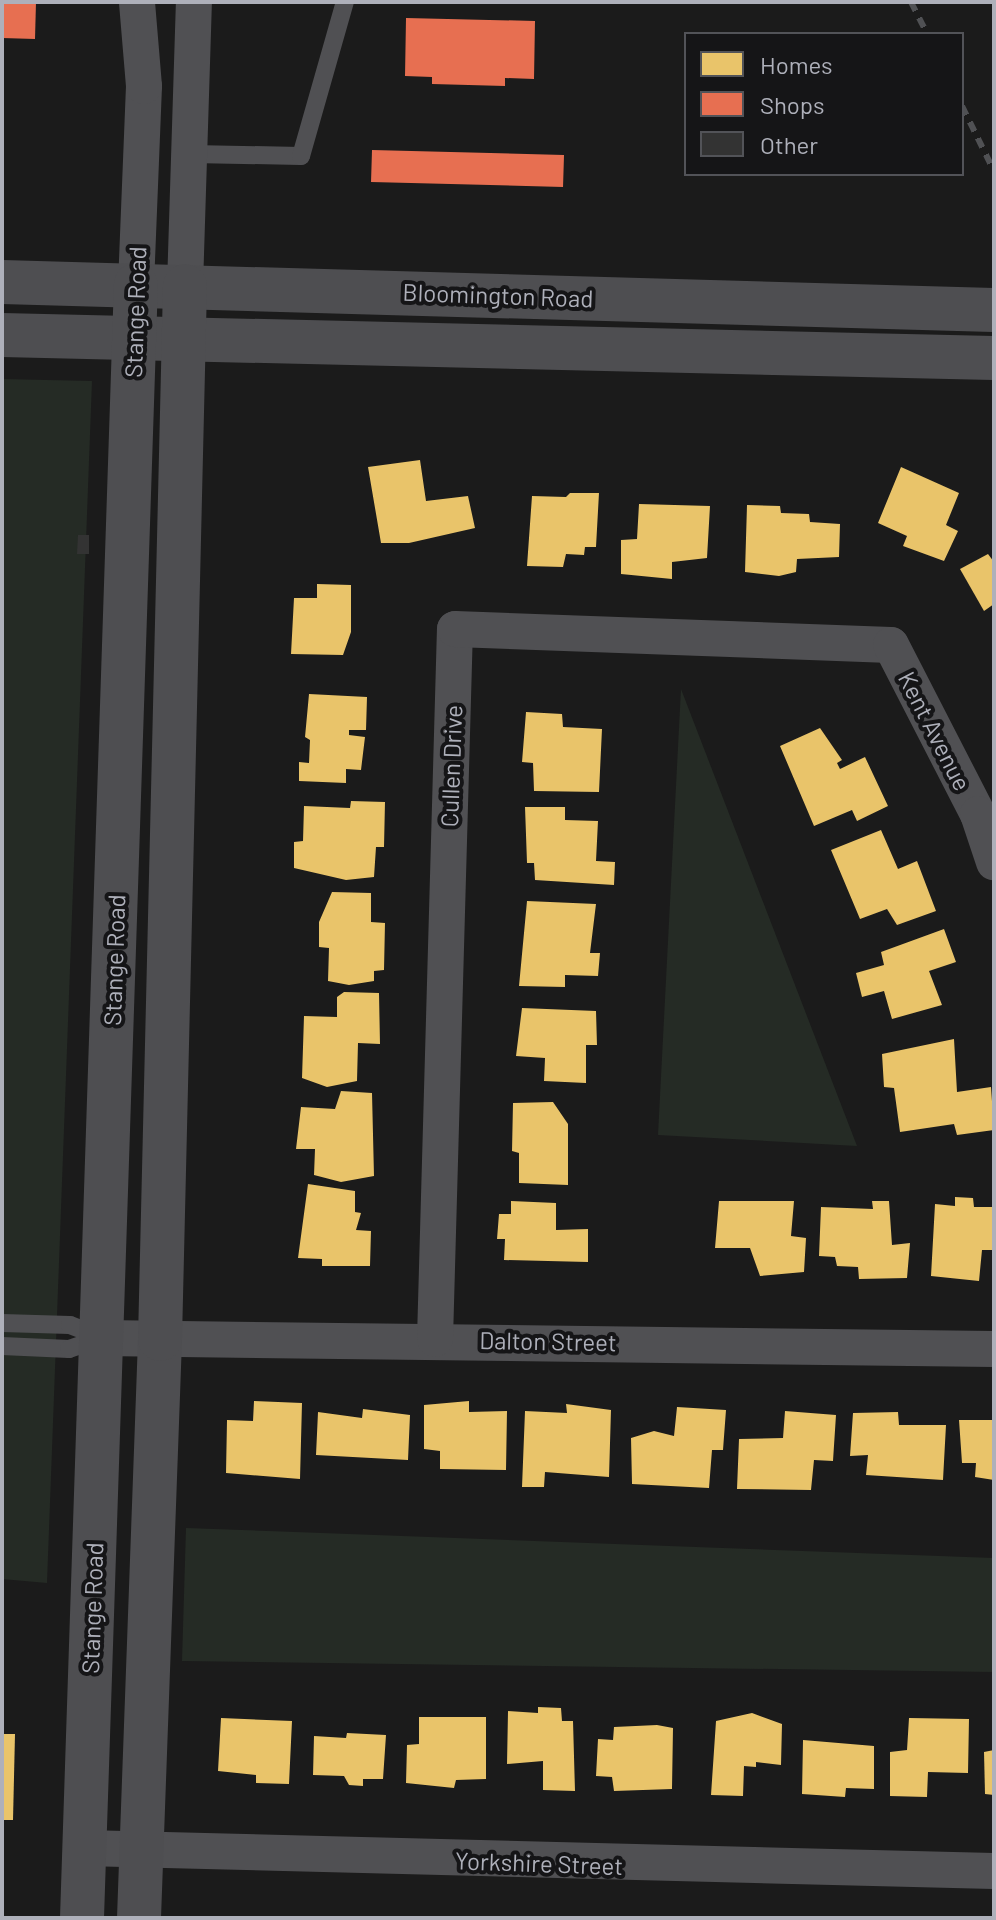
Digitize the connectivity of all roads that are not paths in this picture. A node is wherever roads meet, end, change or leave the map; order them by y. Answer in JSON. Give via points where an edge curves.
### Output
{"nodes":[{"id":1,"x":137,"y":2,"type":"edge"},
{"id":2,"x":194,"y":2,"type":"edge"},
{"id":3,"x":345,"y":2,"type":"edge"},
{"id":4,"x":191,"y":154,"type":"junction"},
{"id":5,"x":2,"y":282,"type":"edge"},
{"id":6,"x":136,"y":285,"type":"junction"},
{"id":7,"x":185,"y":286,"type":"junction"},
{"id":8,"x":994,"y":310,"type":"edge"},
{"id":9,"x":2,"y":335,"type":"edge"},
{"id":10,"x":134,"y":338,"type":"junction"},
{"id":11,"x":185,"y":339,"type":"junction"},
{"id":12,"x":994,"y":358,"type":"edge"},
{"id":13,"x":891,"y":645,"type":"joint"},
{"id":14,"x":994,"y":862,"type":"edge"},
{"id":15,"x":2,"y":1323,"type":"edge"},
{"id":16,"x":101,"y":1338,"type":"junction"},
{"id":17,"x":160,"y":1339,"type":"junction"},
{"id":18,"x":435,"y":1339,"type":"junction"},
{"id":19,"x":2,"y":1346,"type":"edge"},
{"id":20,"x":994,"y":1349,"type":"edge"},
{"id":21,"x":84,"y":1848,"type":"junction"},
{"id":22,"x":141,"y":1851,"type":"junction"},
{"id":23,"x":994,"y":1871,"type":"edge"},
{"id":24,"x":82,"y":1918,"type":"edge"},
{"id":25,"x":139,"y":1918,"type":"edge"}],
"edges":[{"from":1,"to":6,"type":"street","name":"Stange Road","via":[[144,86]]},
{"from":2,"to":4,"type":"street","name":"Stange Road"},
{"from":3,"to":4,"type":"lane","via":[[301,156]]},
{"from":4,"to":7,"type":"street","name":"Stange Road"},
{"from":5,"to":6,"type":"main road","name":"Bloomington Road"},
{"from":6,"to":7,"type":"main road","name":"Bloomington Road"},
{"from":6,"to":10,"type":"main road","name":"Stange Road"},
{"from":7,"to":8,"type":"main road","name":"Bloomington Road"},
{"from":7,"to":11,"type":"main road","name":"Stange Road"},
{"from":9,"to":10,"type":"main road"},
{"from":10,"to":11,"type":"main road"},
{"from":10,"to":16,"type":"main road","name":"Stange Road"},
{"from":11,"to":12,"type":"main road"},
{"from":11,"to":17,"type":"main road","name":"Stange Road"},
{"from":13,"to":14,"type":"street","name":"Kent Avenue","via":[[978,814]]},
{"from":13,"to":18,"type":"street","name":"Cullen Drive","via":[[455,629]]},
{"from":15,"to":16,"type":"lane","via":[[70,1325]]},
{"from":16,"to":17,"type":"street","name":"Dalton Street"},
{"from":16,"to":19,"type":"lane","via":[[69,1349]]},
{"from":16,"to":21,"type":"main road","name":"Stange Road"},
{"from":17,"to":18,"type":"street","name":"Dalton Street"},
{"from":17,"to":22,"type":"main road","name":"Stange Road"},
{"from":18,"to":20,"type":"street","name":"Dalton Street"},
{"from":21,"to":22,"type":"street","name":"Yorkshire Street"},
{"from":21,"to":24,"type":"main road","name":"Stange Road"},
{"from":22,"to":23,"type":"street","name":"Yorkshire Street"},
{"from":22,"to":25,"type":"main road","name":"Stange Road"}]}
